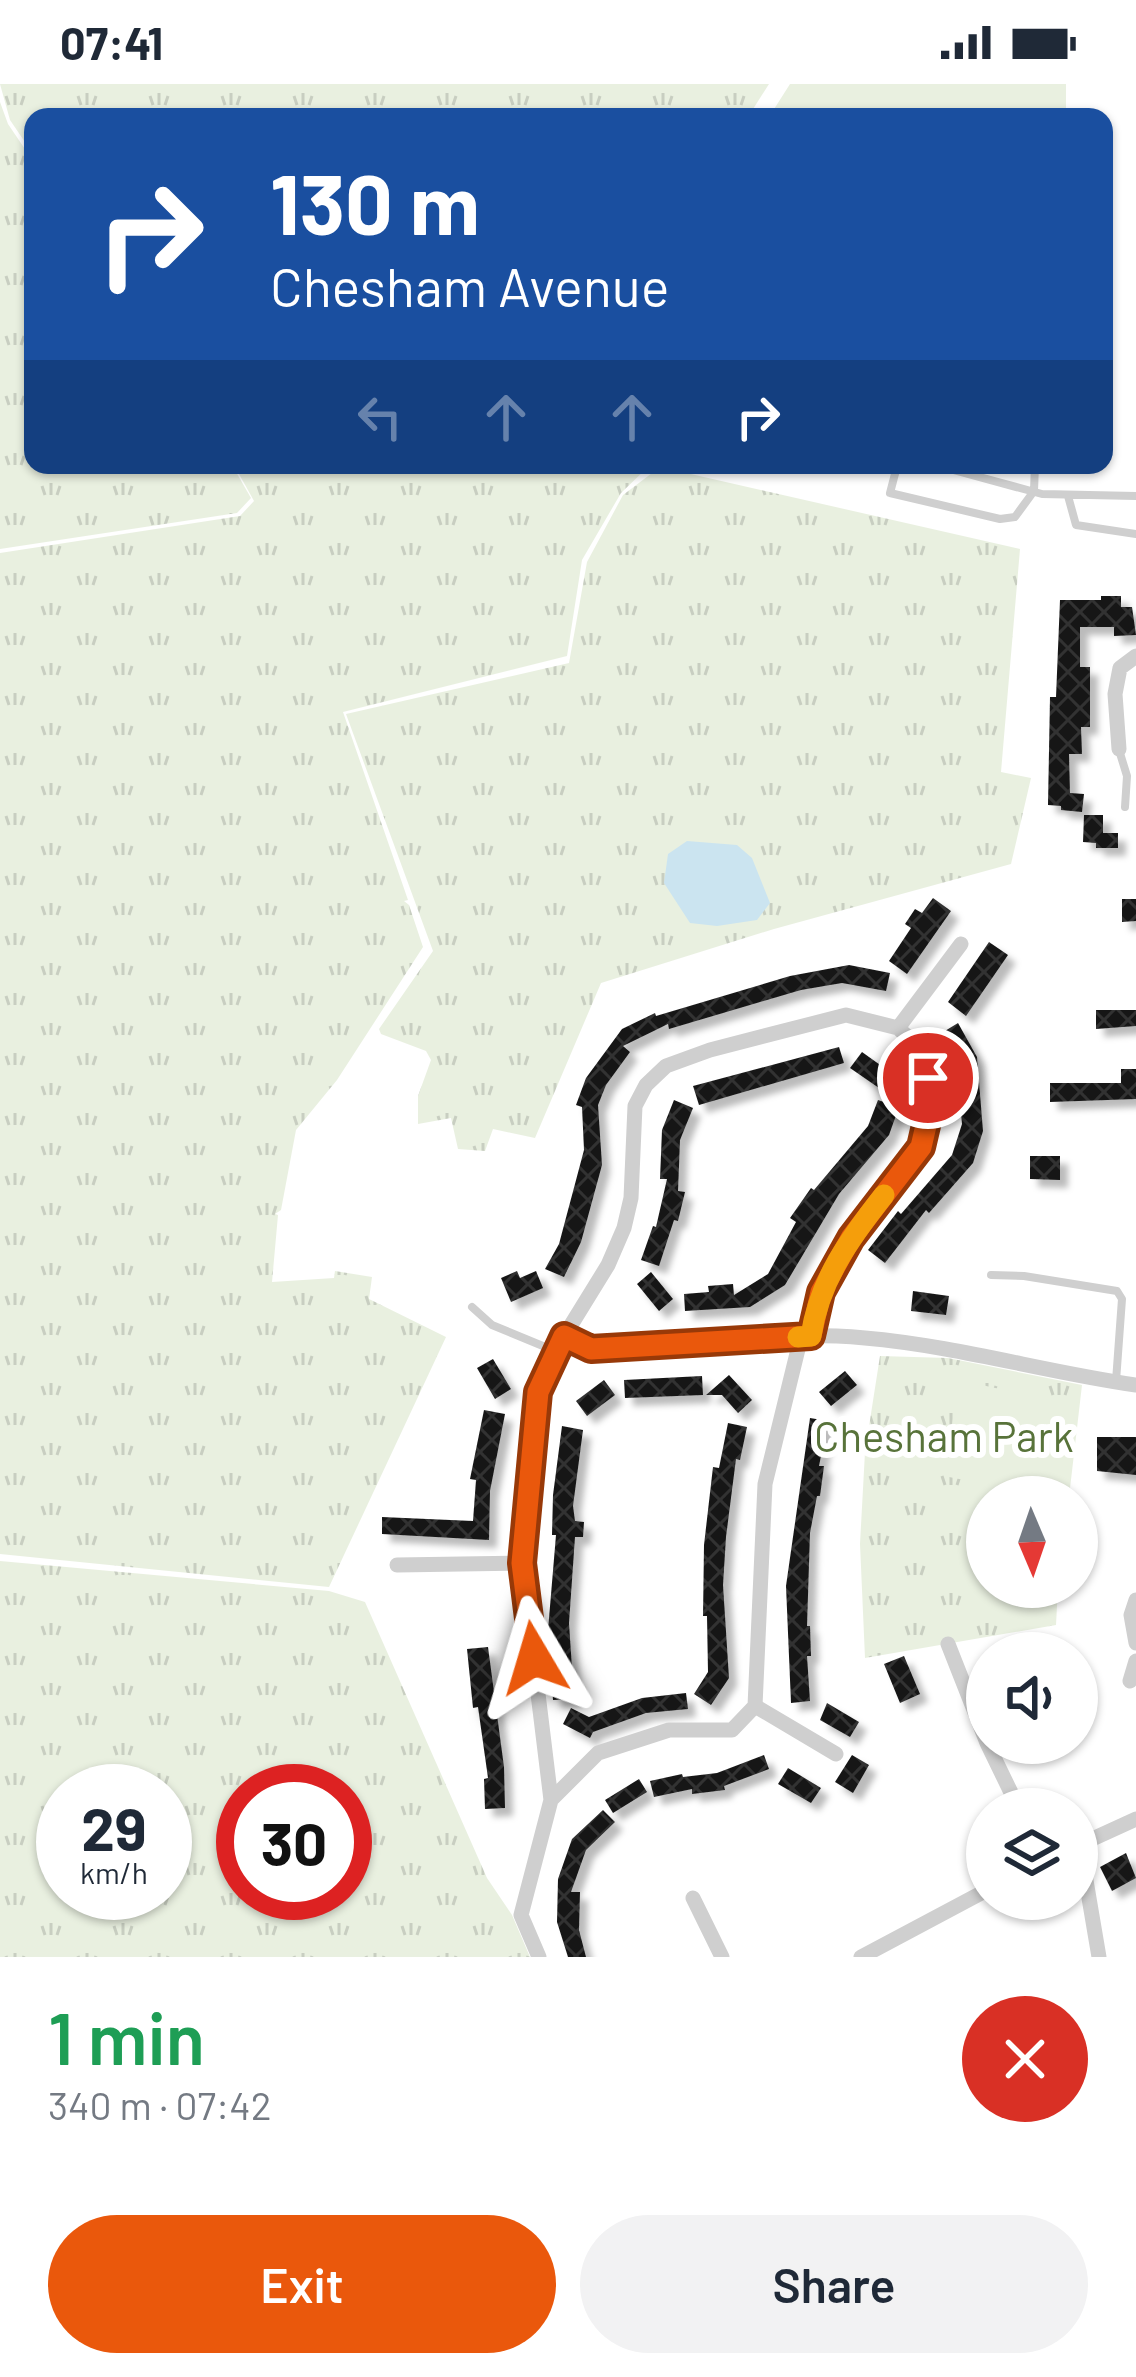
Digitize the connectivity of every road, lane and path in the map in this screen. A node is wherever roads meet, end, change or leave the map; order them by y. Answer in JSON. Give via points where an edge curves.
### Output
{"nodes":[{"id":1,"x":895,"y":474,"type":"edge"},
{"id":2,"x":969,"y":474,"type":"edge"},
{"id":3,"x":1035,"y":474,"type":"edge"},
{"id":4,"x":1034,"y":491,"type":"junction"},
{"id":5,"x":1068,"y":496,"type":"junction"},
{"id":6,"x":1136,"y":496,"type":"edge"},
{"id":7,"x":1136,"y":534,"type":"edge"},
{"id":8,"x":1136,"y":656,"type":"edge"},
{"id":9,"x":1119,"y":749,"type":"joint"},
{"id":10,"x":1125,"y":807,"type":"dead end"},
{"id":11,"x":961,"y":944,"type":"dead end"},
{"id":12,"x":898,"y":1028,"type":"junction"},
{"id":13,"x":992,"y":1275,"type":"dead end"},
{"id":14,"x":472,"y":1307,"type":"dead end"},
{"id":15,"x":806,"y":1336,"type":"junction"},
{"id":16,"x":560,"y":1344,"type":"junction"},
{"id":17,"x":1116,"y":1382,"type":"junction"},
{"id":18,"x":1136,"y":1385,"type":"edge"},
{"id":19,"x":522,"y":1563,"type":"junction"},
{"id":20,"x":397,"y":1564,"type":"dead end"},
{"id":21,"x":1136,"y":1600,"type":"edge"},
{"id":22,"x":1136,"y":1643,"type":"edge"},
{"id":23,"x":948,"y":1644,"type":"dead end"},
{"id":24,"x":1136,"y":1661,"type":"edge"},
{"id":25,"x":1130,"y":1681,"type":"dead end"},
{"id":26,"x":966,"y":1690,"type":"edge"},
{"id":27,"x":755,"y":1706,"type":"junction"},
{"id":28,"x":836,"y":1754,"type":"dead end"},
{"id":29,"x":551,"y":1800,"type":"junction"},
{"id":30,"x":1136,"y":1819,"type":"edge"},
{"id":31,"x":1098,"y":1837,"type":"edge"},
{"id":32,"x":693,"y":1898,"type":"dead end"},
{"id":33,"x":966,"y":1900,"type":"edge"},
{"id":34,"x":1093,"y":1920,"type":"edge"},
{"id":35,"x":539,"y":1957,"type":"edge"},
{"id":36,"x":722,"y":1957,"type":"edge"},
{"id":37,"x":861,"y":1957,"type":"edge"},
{"id":38,"x":1100,"y":1957,"type":"edge"}],
"edges":[{"from":1,"to":4,"type":"lane","via":[[890,494],[1000,518],[1015,517]]},
{"from":2,"to":4,"type":"lane"},
{"from":3,"to":4,"type":"lane"},
{"from":4,"to":5,"type":"lane"},
{"from":5,"to":6,"type":"lane"},
{"from":5,"to":7,"type":"lane","via":[[1076,525]]},
{"from":8,"to":9,"type":"street","via":[[1120,668],[1115,694]]},
{"from":9,"to":10,"type":"lane"},
{"from":11,"to":12,"type":"street"},
{"from":12,"to":15,"type":"street","via":[[925,1059],[928,1124],[921,1147],[851,1238]]},
{"from":12,"to":16,"type":"street","via":[[846,1015],[820,1019],[666,1066],[646,1084],[635,1106],[624,1228]]},
{"from":13,"to":17,"type":"lane","via":[[1117,1291]]},
{"from":14,"to":16,"type":"lane","via":[[492,1325]]},
{"from":15,"to":16,"type":"street","via":[[591,1349]]},
{"from":15,"to":17,"type":"street","via":[[954,1350]]},
{"from":15,"to":27,"type":"street","via":[[765,1484]]},
{"from":16,"to":19,"type":"street","via":[[538,1392]]},
{"from":17,"to":18,"type":"street"},
{"from":19,"to":20,"type":"street"},
{"from":19,"to":29,"type":"street"},
{"from":21,"to":22,"type":"street"},
{"from":23,"to":26,"type":"street"},
{"from":24,"to":25,"type":"street"},
{"from":27,"to":28,"type":"street"},
{"from":27,"to":29,"type":"street","via":[[732,1730],[669,1730],[598,1753]]},
{"from":29,"to":35,"type":"street","via":[[521,1915]]},
{"from":30,"to":31,"type":"street"},
{"from":32,"to":36,"type":"street"},
{"from":33,"to":37,"type":"street"},
{"from":34,"to":38,"type":"street"}]}
